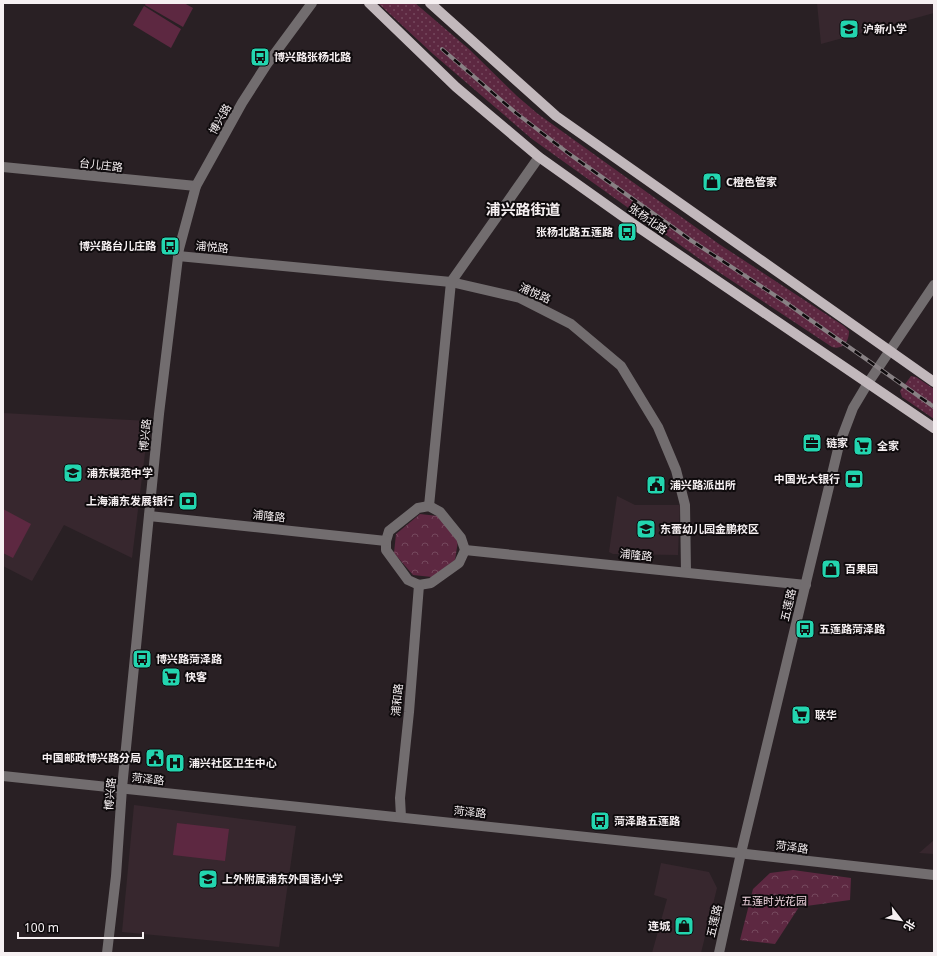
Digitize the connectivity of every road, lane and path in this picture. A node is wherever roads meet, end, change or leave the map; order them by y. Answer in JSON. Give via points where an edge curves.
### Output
{"nodes":[{"id":1,"x":312,"y":3,"type":"edge"},
{"id":2,"x":369,"y":3,"type":"edge"},
{"id":3,"x":430,"y":3,"type":"edge"},
{"id":4,"x":539,"y":157,"type":"junction"},
{"id":5,"x":3,"y":168,"type":"edge"},
{"id":6,"x":196,"y":186,"type":"junction"},
{"id":7,"x":178,"y":256,"type":"junction"},
{"id":8,"x":451,"y":282,"type":"junction"},
{"id":9,"x":934,"y":285,"type":"edge"},
{"id":10,"x":889,"y":351,"type":"junction"},
{"id":11,"x":934,"y":382,"type":"edge"},
{"id":12,"x":868,"y":383,"type":"junction"},
{"id":13,"x":934,"y":428,"type":"edge"},
{"id":14,"x":429,"y":506,"type":"junction"},
{"id":15,"x":149,"y":516,"type":"junction"},
{"id":16,"x":386,"y":541,"type":"junction"},
{"id":17,"x":465,"y":550,"type":"junction"},
{"id":18,"x":686,"y":572,"type":"junction"},
{"id":19,"x":419,"y":585,"type":"junction"},
{"id":20,"x":806,"y":585,"type":"junction"},
{"id":21,"x":3,"y":776,"type":"edge"},
{"id":22,"x":122,"y":788,"type":"junction"},
{"id":23,"x":401,"y":817,"type":"junction"},
{"id":24,"x":741,"y":854,"type":"junction"},
{"id":25,"x":934,"y":875,"type":"edge"},
{"id":26,"x":107,"y":953,"type":"edge"},
{"id":27,"x":719,"y":953,"type":"edge"}],
"edges":[{"from":1,"to":6,"type":"street","name":"博兴路","via":[[242,103]]},
{"from":2,"to":4,"type":"main road","name":"张杨北路","via":[[456,87]]},
{"from":3,"to":10,"type":"main road","via":[[556,116]]},
{"from":4,"to":8,"type":"street"},
{"from":4,"to":12,"type":"main road","name":"张杨北路"},
{"from":5,"to":6,"type":"street","name":"台儿庄路"},
{"from":6,"to":7,"type":"street","name":"博兴路"},
{"from":7,"to":8,"type":"street","name":"浦悦路"},
{"from":7,"to":15,"type":"street","name":"博兴路"},
{"from":8,"to":14,"type":"street"},
{"from":8,"to":18,"type":"street","name":"浦悦路","via":[[520,298],[570,324],[621,366],[658,427],[676,470],[685,505]]},
{"from":9,"to":10,"type":"street","name":"五莲路"},
{"from":10,"to":11,"type":"main road"},
{"from":10,"to":12,"type":"street","name":"五莲路"},
{"from":12,"to":13,"type":"main road","name":"张杨北路"},
{"from":12,"to":20,"type":"street","name":"五莲路","via":[[853,408],[839,445]]},
{"from":14,"to":16,"type":"street","via":[[418,508],[389,531]]},
{"from":14,"to":17,"type":"street","via":[[440,512],[461,538]]},
{"from":15,"to":16,"type":"street","name":"浦隆路"},
{"from":15,"to":22,"type":"street","name":"博兴路"},
{"from":16,"to":19,"type":"street","via":[[386,550],[408,580]]},
{"from":17,"to":18,"type":"street","name":"浦隆路"},
{"from":17,"to":19,"type":"street","via":[[459,562],[431,583]]},
{"from":18,"to":20,"type":"street","name":"浦隆路"},
{"from":19,"to":23,"type":"street","name":"浦和路","via":[[400,798]]},
{"from":20,"to":24,"type":"street","name":"五莲路"},
{"from":21,"to":22,"type":"street","name":"菏泽路"},
{"from":22,"to":23,"type":"street","name":"菏泽路"},
{"from":22,"to":26,"type":"street","name":"博兴路"},
{"from":23,"to":24,"type":"street","name":"菏泽路"},
{"from":24,"to":25,"type":"street","name":"菏泽路"},
{"from":24,"to":27,"type":"street","name":"五莲路"}]}
